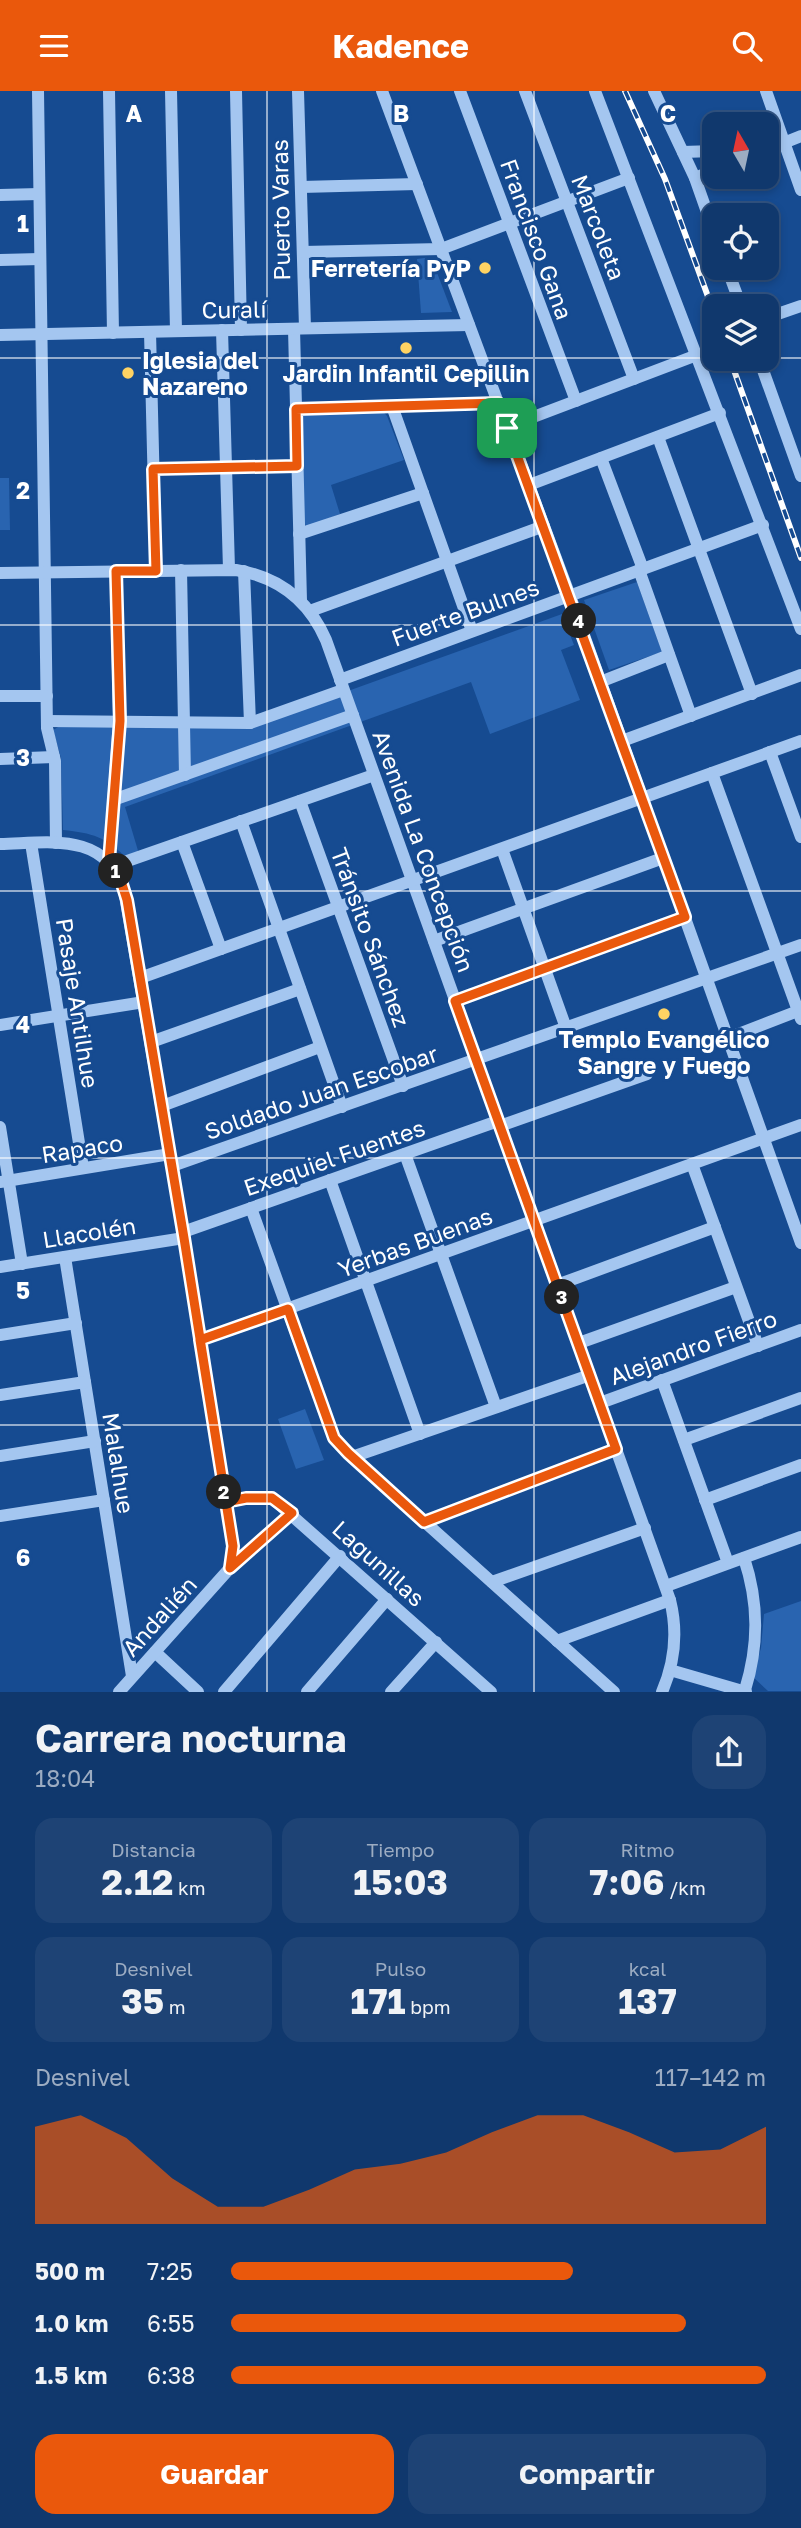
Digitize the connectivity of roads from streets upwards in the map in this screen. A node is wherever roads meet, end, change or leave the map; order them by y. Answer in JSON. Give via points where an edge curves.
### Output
{"nodes":[{"id":1,"x":38,"y":91,"type":"edge"},
{"id":2,"x":109,"y":91,"type":"edge"},
{"id":3,"x":171,"y":91,"type":"edge"},
{"id":4,"x":236,"y":91,"type":"edge"},
{"id":5,"x":298,"y":91,"type":"edge"},
{"id":6,"x":382,"y":91,"type":"edge"},
{"id":7,"x":460,"y":91,"type":"edge"},
{"id":8,"x":525,"y":91,"type":"edge"},
{"id":9,"x":595,"y":91,"type":"edge"},
{"id":10,"x":654,"y":91,"type":"edge"},
{"id":11,"x":766,"y":91,"type":"edge"},
{"id":12,"x":801,"y":137,"type":"edge"},
{"id":13,"x":784,"y":143,"type":"junction"},
{"id":14,"x":779,"y":145,"type":"edge"},
{"id":15,"x":702,"y":151,"type":"edge"},
{"id":16,"x":684,"y":152,"type":"junction"},
{"id":17,"x":702,"y":175,"type":"edge"},
{"id":18,"x":629,"y":178,"type":"junction"},
{"id":19,"x":695,"y":178,"type":"junction"},
{"id":20,"x":417,"y":184,"type":"junction"},
{"id":21,"x":301,"y":187,"type":"junction"},
{"id":22,"x":801,"y":190,"type":"edge"},
{"id":23,"x":39,"y":194,"type":"junction"},
{"id":24,"x":0,"y":195,"type":"edge"},
{"id":25,"x":567,"y":202,"type":"junction"},
{"id":26,"x":704,"y":203,"type":"edge"},
{"id":27,"x":509,"y":223,"type":"junction"},
{"id":28,"x":441,"y":249,"type":"junction"},
{"id":29,"x":303,"y":252,"type":"junction"},
{"id":30,"x":0,"y":260,"type":"edge"},
{"id":31,"x":40,"y":260,"type":"junction"},
{"id":32,"x":801,"y":306,"type":"edge"},
{"id":33,"x":779,"y":314,"type":"edge"},
{"id":34,"x":469,"y":325,"type":"junction"},
{"id":35,"x":299,"y":328,"type":"junction"},
{"id":36,"x":222,"y":330,"type":"junction"},
{"id":37,"x":241,"y":330,"type":"junction"},
{"id":38,"x":176,"y":331,"type":"junction"},
{"id":39,"x":150,"y":332,"type":"junction"},
{"id":40,"x":113,"y":333,"type":"junction"},
{"id":41,"x":41,"y":334,"type":"junction"},
{"id":42,"x":0,"y":335,"type":"edge"},
{"id":43,"x":697,"y":355,"type":"junction"},
{"id":44,"x":763,"y":371,"type":"edge"},
{"id":45,"x":634,"y":379,"type":"junction"},
{"id":46,"x":576,"y":401,"type":"junction"},
{"id":47,"x":498,"y":403,"type":"junction"},
{"id":48,"x":392,"y":406,"type":"junction"},
{"id":49,"x":296,"y":409,"type":"junction"},
{"id":50,"x":720,"y":413,"type":"junction"},
{"id":51,"x":507,"y":428,"type":"junction"},
{"id":52,"x":658,"y":437,"type":"junction"},
{"id":53,"x":601,"y":458,"type":"junction"},
{"id":54,"x":297,"y":466,"type":"junction"},
{"id":55,"x":226,"y":468,"type":"junction"},
{"id":56,"x":153,"y":469,"type":"junction"},
{"id":57,"x":801,"y":476,"type":"edge"},
{"id":58,"x":529,"y":485,"type":"junction"},
{"id":59,"x":423,"y":493,"type":"junction"},
{"id":60,"x":763,"y":525,"type":"junction"},
{"id":61,"x":544,"y":526,"type":"junction"},
{"id":62,"x":299,"y":534,"type":"junction"},
{"id":63,"x":699,"y":548,"type":"junction"},
{"id":64,"x":447,"y":561,"type":"junction"},
{"id":65,"x":229,"y":569,"type":"junction"},
{"id":66,"x":181,"y":570,"type":"junction"},
{"id":67,"x":641,"y":570,"type":"junction"},
{"id":68,"x":116,"y":571,"type":"junction"},
{"id":69,"x":156,"y":571,"type":"junction"},
{"id":70,"x":244,"y":571,"type":"junction"},
{"id":71,"x":0,"y":573,"type":"edge"},
{"id":72,"x":45,"y":573,"type":"junction"},
{"id":73,"x":570,"y":596,"type":"junction"},
{"id":74,"x":305,"y":606,"type":"junction"},
{"id":75,"x":801,"y":629,"type":"edge"},
{"id":76,"x":472,"y":631,"type":"junction"},
{"id":77,"x":670,"y":655,"type":"junction"},
{"id":78,"x":801,"y":675,"type":"edge"},
{"id":79,"x":600,"y":682,"type":"junction"},
{"id":80,"x":342,"y":685,"type":"junction"},
{"id":81,"x":752,"y":694,"type":"junction"},
{"id":82,"x":0,"y":696,"type":"edge"},
{"id":83,"x":47,"y":696,"type":"junction"},
{"id":84,"x":352,"y":715,"type":"junction"},
{"id":85,"x":691,"y":716,"type":"junction"},
{"id":86,"x":47,"y":721,"type":"junction"},
{"id":87,"x":120,"y":721,"type":"junction"},
{"id":88,"x":184,"y":722,"type":"junction"},
{"id":89,"x":250,"y":723,"type":"junction"},
{"id":90,"x":622,"y":741,"type":"junction"},
{"id":91,"x":801,"y":741,"type":"edge"},
{"id":92,"x":770,"y":752,"type":"junction"},
{"id":93,"x":54,"y":757,"type":"junction"},
{"id":94,"x":0,"y":759,"type":"edge"},
{"id":95,"x":712,"y":773,"type":"junction"},
{"id":96,"x":186,"y":775,"type":"junction"},
{"id":97,"x":374,"y":775,"type":"junction"},
{"id":98,"x":642,"y":799,"type":"junction"},
{"id":99,"x":113,"y":800,"type":"junction"},
{"id":100,"x":300,"y":801,"type":"junction"},
{"id":101,"x":241,"y":821,"type":"junction"},
{"id":102,"x":801,"y":837,"type":"edge"},
{"id":103,"x":182,"y":842,"type":"junction"},
{"id":104,"x":31,"y":843,"type":"junction"},
{"id":105,"x":56,"y":843,"type":"junction"},
{"id":106,"x":0,"y":844,"type":"edge"},
{"id":107,"x":502,"y":849,"type":"junction"},
{"id":108,"x":663,"y":858,"type":"junction"},
{"id":109,"x":111,"y":864,"type":"junction"},
{"id":110,"x":412,"y":881,"type":"junction"},
{"id":111,"x":338,"y":908,"type":"junction"},
{"id":112,"x":523,"y":909,"type":"junction"},
{"id":113,"x":685,"y":917,"type":"junction"},
{"id":114,"x":279,"y":929,"type":"junction"},
{"id":115,"x":434,"y":941,"type":"junction"},
{"id":116,"x":801,"y":945,"type":"edge"},
{"id":117,"x":221,"y":949,"type":"junction"},
{"id":118,"x":777,"y":953,"type":"junction"},
{"id":119,"x":545,"y":969,"type":"junction"},
{"id":120,"x":140,"y":978,"type":"junction"},
{"id":121,"x":706,"y":978,"type":"junction"},
{"id":122,"x":300,"y":989,"type":"junction"},
{"id":123,"x":455,"y":1001,"type":"junction"},
{"id":124,"x":144,"y":1002,"type":"junction"},
{"id":125,"x":800,"y":1015,"type":"edge"},
{"id":126,"x":59,"y":1016,"type":"junction"},
{"id":127,"x":0,"y":1025,"type":"edge"},
{"id":128,"x":566,"y":1028,"type":"junction"},
{"id":129,"x":728,"y":1038,"type":"junction"},
{"id":130,"x":151,"y":1042,"type":"junction"},
{"id":131,"x":320,"y":1047,"type":"junction"},
{"id":132,"x":477,"y":1060,"type":"junction"},
{"id":133,"x":647,"y":1075,"type":"dead end"},
{"id":134,"x":402,"y":1086,"type":"junction"},
{"id":135,"x":162,"y":1106,"type":"junction"},
{"id":136,"x":342,"y":1107,"type":"junction"},
{"id":137,"x":499,"y":1123,"type":"junction"},
{"id":138,"x":801,"y":1125,"type":"edge"},
{"id":139,"x":0,"y":1127,"type":"edge"},
{"id":140,"x":764,"y":1139,"type":"junction"},
{"id":141,"x":405,"y":1154,"type":"junction"},
{"id":142,"x":171,"y":1160,"type":"junction"},
{"id":143,"x":692,"y":1164,"type":"junction"},
{"id":144,"x":83,"y":1168,"type":"junction"},
{"id":145,"x":330,"y":1180,"type":"junction"},
{"id":146,"x":4,"y":1182,"type":"edge"},
{"id":147,"x":251,"y":1208,"type":"junction"},
{"id":148,"x":534,"y":1221,"type":"junction"},
{"id":149,"x":715,"y":1227,"type":"junction"},
{"id":150,"x":183,"y":1235,"type":"junction"},
{"id":151,"x":801,"y":1243,"type":"edge"},
{"id":152,"x":442,"y":1254,"type":"junction"},
{"id":153,"x":65,"y":1257,"type":"junction"},
{"id":154,"x":22,"y":1264,"type":"junction"},
{"id":155,"x":0,"y":1267,"type":"edge"},
{"id":156,"x":366,"y":1282,"type":"junction"},
{"id":157,"x":557,"y":1285,"type":"junction"},
{"id":158,"x":736,"y":1287,"type":"junction"},
{"id":159,"x":288,"y":1309,"type":"junction"},
{"id":160,"x":76,"y":1323,"type":"junction"},
{"id":161,"x":801,"y":1330,"type":"edge"},
{"id":162,"x":0,"y":1335,"type":"edge"},
{"id":163,"x":200,"y":1340,"type":"junction"},
{"id":164,"x":579,"y":1343,"type":"junction"},
{"id":165,"x":758,"y":1346,"type":"junction"},
{"id":166,"x":590,"y":1375,"type":"junction"},
{"id":167,"x":662,"y":1380,"type":"junction"},
{"id":168,"x":85,"y":1382,"type":"junction"},
{"id":169,"x":0,"y":1395,"type":"edge"},
{"id":170,"x":801,"y":1398,"type":"edge"},
{"id":171,"x":600,"y":1403,"type":"junction"},
{"id":172,"x":496,"y":1407,"type":"junction"},
{"id":173,"x":420,"y":1434,"type":"junction"},
{"id":174,"x":684,"y":1440,"type":"junction"},
{"id":175,"x":95,"y":1441,"type":"junction"},
{"id":176,"x":616,"y":1449,"type":"junction"},
{"id":177,"x":350,"y":1455,"type":"junction"},
{"id":178,"x":0,"y":1456,"type":"edge"},
{"id":179,"x":801,"y":1465,"type":"edge"},
{"id":180,"x":104,"y":1500,"type":"junction"},
{"id":181,"x":705,"y":1500,"type":"junction"},
{"id":182,"x":226,"y":1502,"type":"junction"},
{"id":183,"x":292,"y":1513,"type":"junction"},
{"id":184,"x":0,"y":1516,"type":"edge"},
{"id":185,"x":424,"y":1522,"type":"junction"},
{"id":186,"x":645,"y":1528,"type":"junction"},
{"id":187,"x":801,"y":1537,"type":"edge"},
{"id":188,"x":340,"y":1556,"type":"junction"},
{"id":189,"x":744,"y":1558,"type":"junction"},
{"id":190,"x":729,"y":1563,"type":"junction"},
{"id":191,"x":230,"y":1568,"type":"junction"},
{"id":192,"x":492,"y":1582,"type":"junction"},
{"id":193,"x":666,"y":1586,"type":"junction"},
{"id":194,"x":387,"y":1599,"type":"junction"},
{"id":195,"x":670,"y":1600,"type":"junction"},
{"id":196,"x":557,"y":1641,"type":"junction"},
{"id":197,"x":436,"y":1642,"type":"junction"},
{"id":198,"x":155,"y":1652,"type":"junction"},
{"id":199,"x":670,"y":1670,"type":"junction"},
{"id":200,"x":132,"y":1676,"type":"junction"},
{"id":201,"x":483,"y":1689,"type":"edge"},
{"id":202,"x":746,"y":1691,"type":"edge"},
{"id":203,"x":119,"y":1692,"type":"edge"},
{"id":204,"x":198,"y":1692,"type":"edge"},
{"id":205,"x":224,"y":1692,"type":"edge"},
{"id":206,"x":307,"y":1692,"type":"edge"},
{"id":207,"x":391,"y":1692,"type":"edge"},
{"id":208,"x":614,"y":1692,"type":"edge"},
{"id":209,"x":662,"y":1692,"type":"edge"}],
"edges":[{"from":1,"to":23,"type":"street"},
{"from":2,"to":40,"type":"street"},
{"from":3,"to":38,"type":"street"},
{"from":4,"to":37,"type":"street"},
{"from":5,"to":21,"type":"street","name":"Puerto Varas"},
{"from":6,"to":20,"type":"street"},
{"from":7,"to":27,"type":"street","name":"Francisco Gana"},
{"from":8,"to":25,"type":"street","name":"Marcoleta"},
{"from":9,"to":18,"type":"street"},
{"from":10,"to":16,"type":"street"},
{"from":11,"to":13,"type":"street"},
{"from":12,"to":13,"type":"street"},
{"from":13,"to":14,"type":"street"},
{"from":13,"to":22,"type":"street"},
{"from":15,"to":16,"type":"street"},
{"from":16,"to":19,"type":"street"},
{"from":17,"to":19,"type":"street"},
{"from":18,"to":25,"type":"street"},
{"from":18,"to":43,"type":"street"},
{"from":19,"to":26,"type":"street"},
{"from":20,"to":21,"type":"street"},
{"from":20,"to":28,"type":"street"},
{"from":21,"to":29,"type":"street","name":"Puerto Varas"},
{"from":23,"to":24,"type":"street"},
{"from":23,"to":31,"type":"street"},
{"from":25,"to":27,"type":"street"},
{"from":25,"to":45,"type":"street","name":"Marcoleta"},
{"from":27,"to":28,"type":"street"},
{"from":27,"to":46,"type":"street","name":"Francisco Gana"},
{"from":28,"to":29,"type":"street"},
{"from":28,"to":34,"type":"street"},
{"from":29,"to":35,"type":"street","name":"Puerto Varas"},
{"from":30,"to":31,"type":"street"},
{"from":31,"to":41,"type":"street"},
{"from":32,"to":33,"type":"street"},
{"from":34,"to":35,"type":"street","name":"Curalí"},
{"from":34,"to":47,"type":"street"},
{"from":35,"to":37,"type":"street","name":"Curalí"},
{"from":35,"to":49,"type":"street","name":"Puerto Varas"},
{"from":36,"to":37,"type":"street","name":"Curalí"},
{"from":36,"to":38,"type":"street","name":"Curalí"},
{"from":36,"to":55,"type":"street"},
{"from":38,"to":39,"type":"street","name":"Curalí"},
{"from":39,"to":40,"type":"street","name":"Curalí"},
{"from":39,"to":56,"type":"street"},
{"from":40,"to":41,"type":"street","name":"Curalí"},
{"from":41,"to":42,"type":"street","name":"Curalí"},
{"from":41,"to":72,"type":"street"},
{"from":43,"to":45,"type":"street"},
{"from":43,"to":50,"type":"street"},
{"from":44,"to":57,"type":"street"},
{"from":45,"to":46,"type":"street"},
{"from":46,"to":51,"type":"street"},
{"from":47,"to":48,"type":"street"},
{"from":47,"to":51,"type":"street"},
{"from":48,"to":49,"type":"street"},
{"from":48,"to":59,"type":"street"},
{"from":49,"to":54,"type":"street","name":"Puerto Varas"},
{"from":50,"to":52,"type":"street"},
{"from":50,"to":60,"type":"street"},
{"from":51,"to":58,"type":"street"},
{"from":52,"to":53,"type":"street"},
{"from":52,"to":63,"type":"street"},
{"from":53,"to":58,"type":"street"},
{"from":53,"to":67,"type":"street"},
{"from":54,"to":55,"type":"street"},
{"from":54,"to":62,"type":"street","name":"Puerto Varas"},
{"from":55,"to":56,"type":"street"},
{"from":55,"to":65,"type":"street"},
{"from":56,"to":69,"type":"street"},
{"from":58,"to":61,"type":"street"},
{"from":59,"to":62,"type":"street"},
{"from":59,"to":64,"type":"street"},
{"from":60,"to":63,"type":"street","name":"Fuerte Bulnes"},
{"from":60,"to":75,"type":"street"},
{"from":61,"to":64,"type":"street"},
{"from":61,"to":73,"type":"street"},
{"from":62,"to":74,"type":"street","name":"Puerto Varas"},
{"from":63,"to":67,"type":"street","name":"Fuerte Bulnes"},
{"from":63,"to":81,"type":"street"},
{"from":64,"to":74,"type":"street"},
{"from":64,"to":76,"type":"street"},
{"from":65,"to":66,"type":"street"},
{"from":65,"to":70,"type":"street"},
{"from":66,"to":69,"type":"street"},
{"from":66,"to":88,"type":"street"},
{"from":67,"to":73,"type":"street","name":"Fuerte Bulnes"},
{"from":67,"to":77,"type":"street"},
{"from":68,"to":69,"type":"street"},
{"from":68,"to":72,"type":"street"},
{"from":68,"to":87,"type":"street"},
{"from":70,"to":74,"type":"street","via":[[280,585]]},
{"from":70,"to":89,"type":"street"},
{"from":71,"to":72,"type":"street"},
{"from":72,"to":83,"type":"street"},
{"from":73,"to":76,"type":"street","name":"Fuerte Bulnes"},
{"from":73,"to":79,"type":"street"},
{"from":74,"to":80,"type":"street","name":"Avenida La Concepción","via":[[321,630]]},
{"from":76,"to":80,"type":"street","name":"Fuerte Bulnes"},
{"from":77,"to":79,"type":"street"},
{"from":77,"to":85,"type":"street"},
{"from":78,"to":81,"type":"street"},
{"from":79,"to":90,"type":"street"},
{"from":80,"to":84,"type":"street","name":"Avenida La Concepción"},
{"from":80,"to":89,"type":"street","name":"Fuerte Bulnes"},
{"from":81,"to":85,"type":"street"},
{"from":82,"to":83,"type":"street"},
{"from":83,"to":86,"type":"street"},
{"from":84,"to":96,"type":"street"},
{"from":84,"to":97,"type":"street","name":"Avenida La Concepción"},
{"from":85,"to":90,"type":"street"},
{"from":86,"to":87,"type":"street"},
{"from":86,"to":93,"type":"street"},
{"from":87,"to":88,"type":"street"},
{"from":87,"to":99,"type":"street"},
{"from":88,"to":89,"type":"street"},
{"from":88,"to":96,"type":"street"},
{"from":90,"to":98,"type":"street"},
{"from":91,"to":92,"type":"street"},
{"from":92,"to":95,"type":"street"},
{"from":92,"to":102,"type":"street"},
{"from":93,"to":94,"type":"street"},
{"from":93,"to":105,"type":"street"},
{"from":95,"to":98,"type":"street"},
{"from":95,"to":118,"type":"street"},
{"from":96,"to":99,"type":"street"},
{"from":97,"to":100,"type":"street"},
{"from":97,"to":110,"type":"street","name":"Avenida La Concepción"},
{"from":98,"to":107,"type":"street"},
{"from":98,"to":108,"type":"street"},
{"from":99,"to":109,"type":"street"},
{"from":100,"to":101,"type":"street"},
{"from":100,"to":111,"type":"street","name":"Tránsito Sánchez"},
{"from":101,"to":103,"type":"street"},
{"from":101,"to":114,"type":"street"},
{"from":103,"to":109,"type":"street"},
{"from":103,"to":117,"type":"street"},
{"from":104,"to":105,"type":"street"},
{"from":104,"to":106,"type":"street"},
{"from":104,"to":126,"type":"street","name":"Pasaje Antilhue"},
{"from":105,"to":109,"type":"street","via":[[88,847]]},
{"from":107,"to":110,"type":"street"},
{"from":107,"to":112,"type":"street"},
{"from":108,"to":112,"type":"street"},
{"from":108,"to":113,"type":"street"},
{"from":109,"to":120,"type":"street","via":[[124,890]]},
{"from":110,"to":111,"type":"street"},
{"from":110,"to":115,"type":"street","name":"Avenida La Concepción"},
{"from":111,"to":114,"type":"street"},
{"from":111,"to":134,"type":"street","name":"Tránsito Sánchez"},
{"from":112,"to":115,"type":"street"},
{"from":112,"to":119,"type":"street"},
{"from":113,"to":119,"type":"street"},
{"from":113,"to":121,"type":"street"},
{"from":114,"to":117,"type":"street"},
{"from":114,"to":122,"type":"street"},
{"from":115,"to":123,"type":"street","name":"Avenida La Concepción"},
{"from":116,"to":118,"type":"street","name":"Soldado Juan Escobar"},
{"from":117,"to":120,"type":"street"},
{"from":118,"to":121,"type":"street","name":"Soldado Juan Escobar"},
{"from":118,"to":125,"type":"street"},
{"from":119,"to":123,"type":"street"},
{"from":119,"to":128,"type":"street"},
{"from":120,"to":124,"type":"street"},
{"from":121,"to":128,"type":"street","name":"Soldado Juan Escobar"},
{"from":121,"to":129,"type":"street"},
{"from":122,"to":130,"type":"street"},
{"from":122,"to":131,"type":"street"},
{"from":123,"to":132,"type":"street","name":"Avenida La Concepción"},
{"from":124,"to":126,"type":"street"},
{"from":124,"to":130,"type":"street"},
{"from":125,"to":129,"type":"street"},
{"from":126,"to":127,"type":"street"},
{"from":126,"to":144,"type":"street","name":"Pasaje Antilhue"},
{"from":128,"to":132,"type":"street","name":"Soldado Juan Escobar"},
{"from":129,"to":140,"type":"street"},
{"from":130,"to":135,"type":"street"},
{"from":131,"to":135,"type":"street"},
{"from":131,"to":136,"type":"street"},
{"from":132,"to":134,"type":"street","name":"Soldado Juan Escobar"},
{"from":132,"to":137,"type":"street","name":"Avenida La Concepción"},
{"from":133,"to":137,"type":"street","name":"Exequiel Fuentes"},
{"from":134,"to":136,"type":"street","name":"Soldado Juan Escobar"},
{"from":135,"to":142,"type":"street"},
{"from":136,"to":142,"type":"street","name":"Soldado Juan Escobar"},
{"from":137,"to":141,"type":"street","name":"Exequiel Fuentes"},
{"from":137,"to":148,"type":"street","name":"Avenida La Concepción"},
{"from":138,"to":140,"type":"street","name":"Yerbas Buenas"},
{"from":139,"to":146,"type":"street"},
{"from":140,"to":143,"type":"street","name":"Yerbas Buenas"},
{"from":140,"to":151,"type":"street"},
{"from":141,"to":145,"type":"street","name":"Exequiel Fuentes"},
{"from":141,"to":152,"type":"street"},
{"from":142,"to":144,"type":"street","name":"Rapaco"},
{"from":142,"to":150,"type":"street"},
{"from":143,"to":148,"type":"street","name":"Yerbas Buenas"},
{"from":143,"to":149,"type":"street"},
{"from":144,"to":146,"type":"street","name":"Rapaco"},
{"from":145,"to":147,"type":"street","name":"Exequiel Fuentes"},
{"from":145,"to":156,"type":"street"},
{"from":146,"to":154,"type":"street"},
{"from":147,"to":150,"type":"street","name":"Exequiel Fuentes"},
{"from":147,"to":159,"type":"street"},
{"from":148,"to":152,"type":"street","name":"Yerbas Buenas"},
{"from":148,"to":157,"type":"street","name":"Avenida La Concepción"},
{"from":149,"to":157,"type":"street"},
{"from":149,"to":158,"type":"street"},
{"from":150,"to":153,"type":"street","name":"Llacolén"},
{"from":150,"to":163,"type":"street"},
{"from":152,"to":156,"type":"street","name":"Yerbas Buenas"},
{"from":152,"to":172,"type":"street"},
{"from":153,"to":154,"type":"street","name":"Llacolén"},
{"from":153,"to":160,"type":"street","name":"Malalhue"},
{"from":154,"to":155,"type":"street","name":"Llacolén"},
{"from":156,"to":159,"type":"street","name":"Yerbas Buenas"},
{"from":156,"to":173,"type":"street"},
{"from":157,"to":164,"type":"street","name":"Avenida La Concepción"},
{"from":158,"to":164,"type":"street"},
{"from":158,"to":165,"type":"street"},
{"from":159,"to":163,"type":"street","name":"Yerbas Buenas"},
{"from":159,"to":177,"type":"street","via":[[334,1438]]},
{"from":160,"to":162,"type":"street"},
{"from":160,"to":168,"type":"street","name":"Malalhue"},
{"from":161,"to":165,"type":"street","name":"Alejandro Fierro"},
{"from":163,"to":182,"type":"street"},
{"from":164,"to":166,"type":"street","name":"Avenida La Concepción"},
{"from":165,"to":167,"type":"street","name":"Alejandro Fierro"},
{"from":166,"to":171,"type":"street","name":"Avenida La Concepción"},
{"from":166,"to":172,"type":"street"},
{"from":167,"to":171,"type":"street","name":"Alejandro Fierro"},
{"from":167,"to":174,"type":"street"},
{"from":168,"to":169,"type":"street"},
{"from":168,"to":175,"type":"street","name":"Malalhue"},
{"from":170,"to":174,"type":"street"},
{"from":171,"to":176,"type":"street","name":"Avenida La Concepción"},
{"from":172,"to":173,"type":"street"},
{"from":173,"to":177,"type":"street"},
{"from":174,"to":181,"type":"street"},
{"from":175,"to":178,"type":"street"},
{"from":175,"to":180,"type":"street","name":"Malalhue"},
{"from":176,"to":185,"type":"street"},
{"from":176,"to":186,"type":"street","name":"Avenida La Concepción"},
{"from":177,"to":185,"type":"street"},
{"from":179,"to":181,"type":"street"},
{"from":180,"to":184,"type":"street"},
{"from":180,"to":200,"type":"street","name":"Malalhue"},
{"from":181,"to":190,"type":"street"},
{"from":182,"to":183,"type":"street","name":"Lagunillas","via":[[272,1498]]},
{"from":182,"to":191,"type":"street","via":[[233,1546]]},
{"from":183,"to":188,"type":"street","name":"Lagunillas"},
{"from":183,"to":191,"type":"street"},
{"from":185,"to":192,"type":"street"},
{"from":186,"to":192,"type":"street"},
{"from":186,"to":193,"type":"street","name":"Avenida La Concepción"},
{"from":187,"to":189,"type":"street"},
{"from":188,"to":194,"type":"street","name":"Lagunillas"},
{"from":188,"to":205,"type":"street"},
{"from":189,"to":190,"type":"street"},
{"from":189,"to":202,"type":"street","via":[[754,1593],[756,1629]]},
{"from":190,"to":193,"type":"street"},
{"from":191,"to":198,"type":"street","name":"Andalién"},
{"from":192,"to":196,"type":"street"},
{"from":193,"to":195,"type":"street","name":"Avenida La Concepción"},
{"from":194,"to":197,"type":"street","name":"Lagunillas"},
{"from":194,"to":206,"type":"street"},
{"from":195,"to":196,"type":"street"},
{"from":195,"to":199,"type":"street","name":"Avenida La Concepción","via":[[675,1640]]},
{"from":196,"to":208,"type":"street"},
{"from":197,"to":201,"type":"street","name":"Lagunillas"},
{"from":197,"to":207,"type":"street"},
{"from":198,"to":200,"type":"street","name":"Andalién"},
{"from":198,"to":204,"type":"street"},
{"from":199,"to":202,"type":"street"},
{"from":199,"to":209,"type":"street","name":"Avenida La Concepción"},
{"from":200,"to":203,"type":"street","name":"Andalién"}]}
